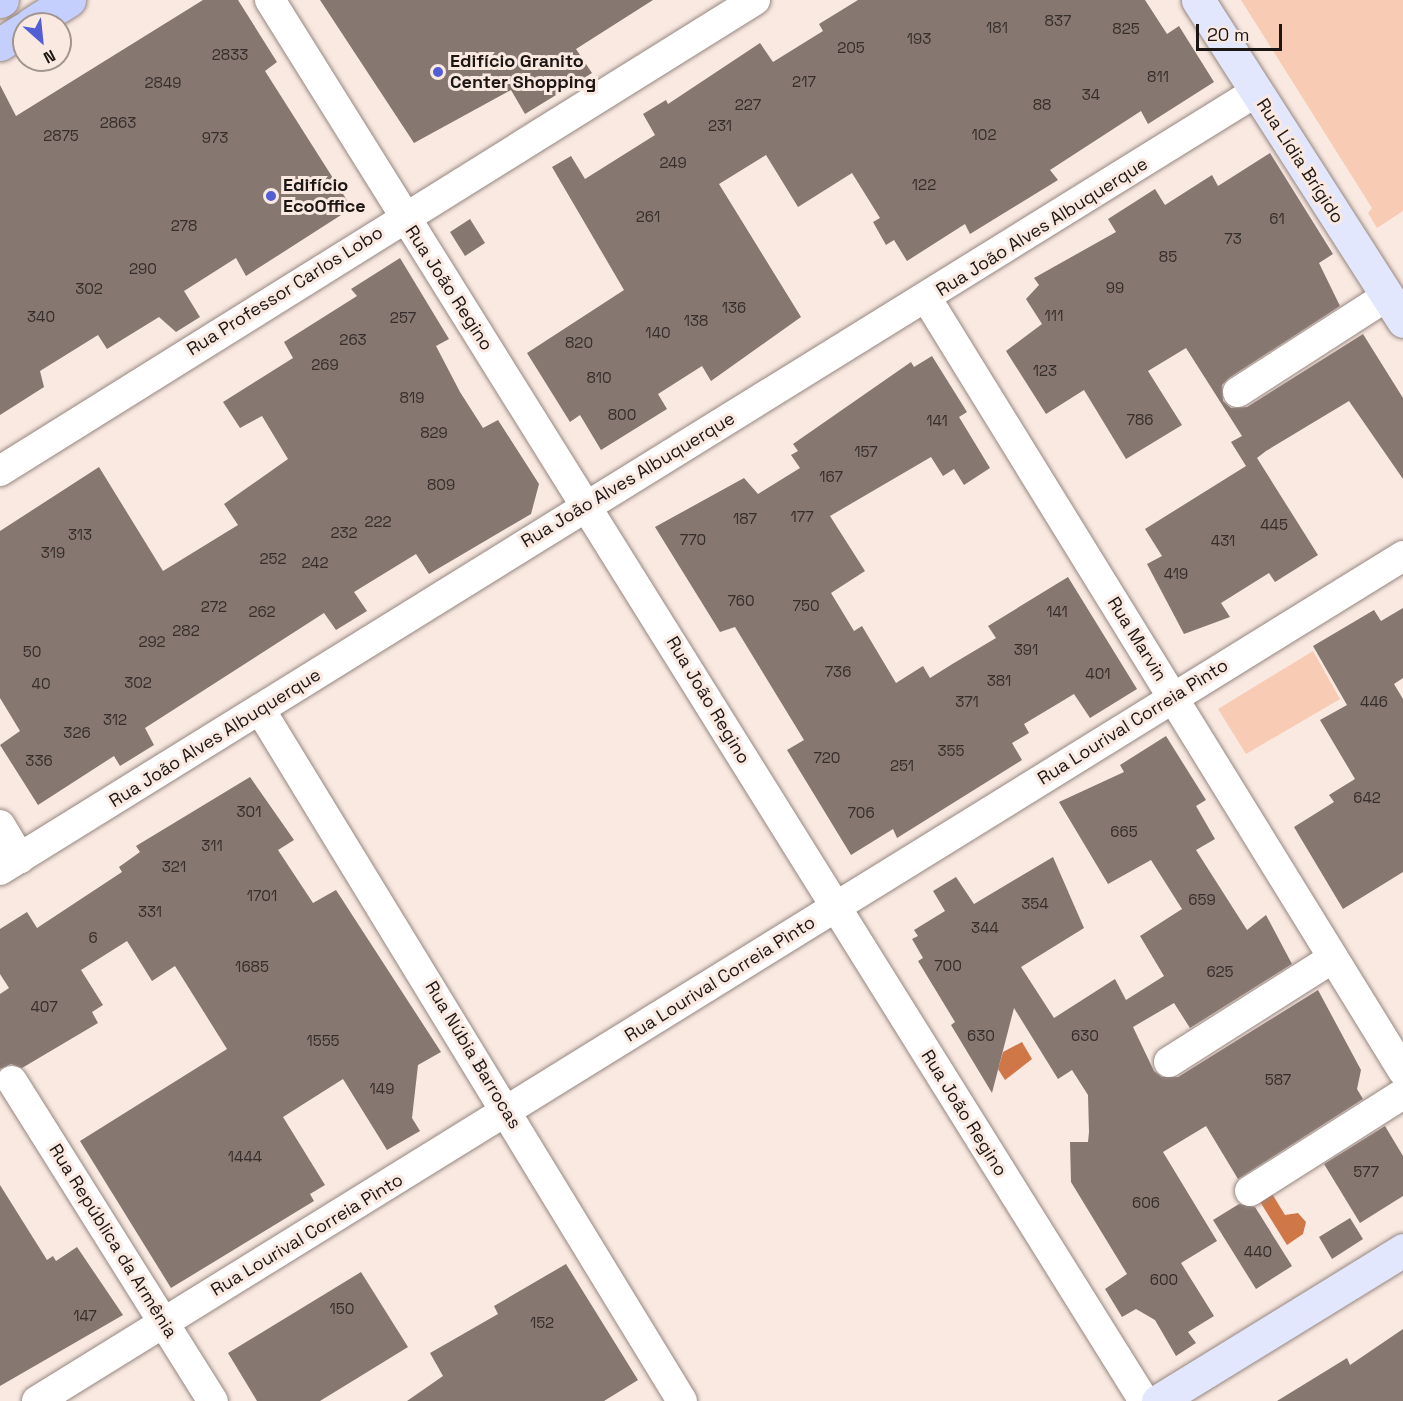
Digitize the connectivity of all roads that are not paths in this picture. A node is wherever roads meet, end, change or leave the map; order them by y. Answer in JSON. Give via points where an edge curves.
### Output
{"nodes":[{"id":1,"x":69,"y":0,"type":"edge"},
{"id":2,"x":270,"y":0,"type":"edge"},
{"id":3,"x":755,"y":0,"type":"edge"},
{"id":4,"x":1198,"y":0,"type":"edge"},
{"id":5,"x":50,"y":12,"type":"edge"},
{"id":6,"x":1256,"y":92,"type":"junction"},
{"id":7,"x":404,"y":217,"type":"junction"},
{"id":8,"x":927,"y":299,"type":"junction"},
{"id":9,"x":1395,"y":309,"type":"edge"},
{"id":10,"x":1238,"y":392,"type":"dead end"},
{"id":11,"x":0,"y":471,"type":"edge"},
{"id":12,"x":587,"y":503,"type":"junction"},
{"id":13,"x":1403,"y":556,"type":"edge"},
{"id":14,"x":1173,"y":696,"type":"junction"},
{"id":15,"x":261,"y":711,"type":"junction"},
{"id":16,"x":0,"y":825,"type":"edge"},
{"id":17,"x":10,"y":864,"type":"edge"},
{"id":18,"x":835,"y":908,"type":"junction"},
{"id":19,"x":1334,"y":958,"type":"junction"},
{"id":20,"x":1169,"y":1062,"type":"dead end"},
{"id":21,"x":1403,"y":1071,"type":"edge"},
{"id":22,"x":12,"y":1081,"type":"dead end"},
{"id":23,"x":1403,"y":1094,"type":"edge"},
{"id":24,"x":507,"y":1112,"type":"junction"},
{"id":25,"x":1250,"y":1191,"type":"dead end"},
{"id":26,"x":1403,"y":1250,"type":"edge"},
{"id":27,"x":165,"y":1321,"type":"junction"},
{"id":28,"x":37,"y":1401,"type":"edge"},
{"id":29,"x":213,"y":1401,"type":"edge"},
{"id":30,"x":682,"y":1401,"type":"edge"},
{"id":31,"x":1144,"y":1401,"type":"edge"},
{"id":32,"x":1158,"y":1401,"type":"edge"}],
"edges":[{"from":1,"to":5,"type":"main road"},
{"from":2,"to":7,"type":"street","name":"Rua João Regino"},
{"from":3,"to":7,"type":"street","name":"Rua Professor Carlos Lobo"},
{"from":4,"to":6,"type":"street","name":"Rua Lídia Brígido"},
{"from":6,"to":8,"type":"street","name":"Rua João Alves Albuquerque"},
{"from":6,"to":9,"type":"street","name":"Rua Lídia Brígido"},
{"from":7,"to":11,"type":"street","name":"Rua Professor Carlos Lobo"},
{"from":7,"to":12,"type":"street","name":"Rua João Regino"},
{"from":8,"to":12,"type":"street","name":"Rua João Alves Albuquerque"},
{"from":8,"to":14,"type":"street","name":"Rua Marvin"},
{"from":9,"to":10,"type":"street"},
{"from":12,"to":15,"type":"street","name":"Rua João Alves Albuquerque"},
{"from":12,"to":18,"type":"street","name":"Rua João Regino"},
{"from":13,"to":14,"type":"street","name":"Rua Lourival Correia Pìnto"},
{"from":14,"to":18,"type":"street","name":"Rua Lourival Correia Pìnto"},
{"from":14,"to":19,"type":"street","name":"Rua Marvin"},
{"from":15,"to":17,"type":"street","name":"Rua João Alves Albuquerque"},
{"from":15,"to":24,"type":"street","name":"Rua Núbia Barrocas"},
{"from":16,"to":17,"type":"street"},
{"from":18,"to":24,"type":"street","name":"Rua Lourival Correia Pìnto"},
{"from":18,"to":31,"type":"street","name":"Rua João Regino"},
{"from":19,"to":20,"type":"street"},
{"from":19,"to":21,"type":"street","name":"Rua Marvin"},
{"from":22,"to":27,"type":"street","name":"Rua República da Armênia"},
{"from":23,"to":25,"type":"street"},
{"from":24,"to":27,"type":"street","name":"Rua Lourival Correia Pìnto"},
{"from":24,"to":30,"type":"street","name":"Rua Núbia Barrocas"},
{"from":26,"to":32,"type":"street"},
{"from":27,"to":28,"type":"street","name":"Rua Lourival Correia Pìnto"},
{"from":27,"to":29,"type":"street","name":"Rua República da Armênia"}]}
